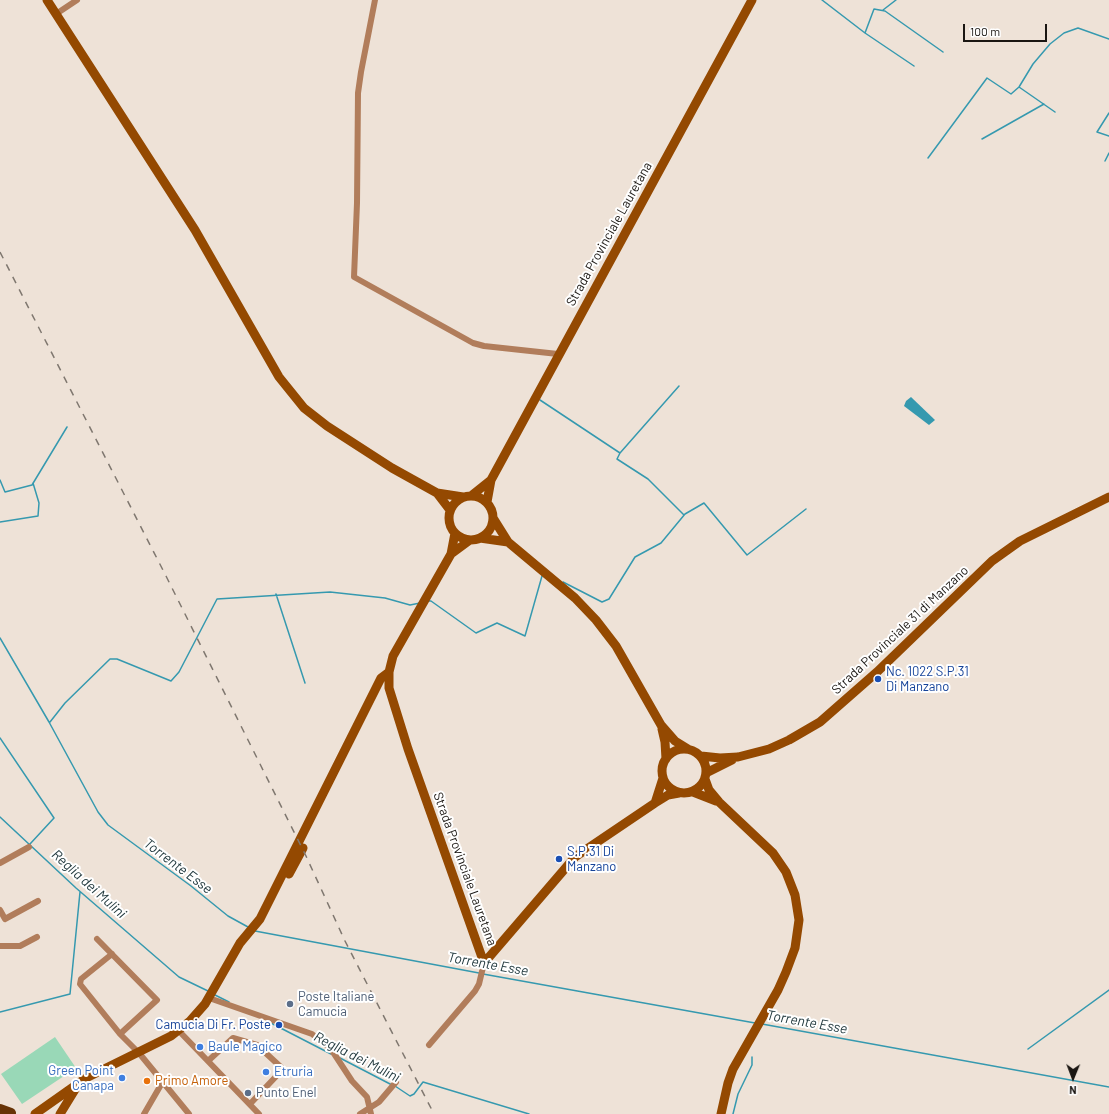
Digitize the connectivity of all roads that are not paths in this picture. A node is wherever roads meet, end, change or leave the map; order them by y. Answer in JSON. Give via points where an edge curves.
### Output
{"nodes":[{"id":1,"x":47,"y":0,"type":"edge"},
{"id":2,"x":77,"y":0,"type":"edge"},
{"id":3,"x":375,"y":0,"type":"edge"},
{"id":4,"x":752,"y":0,"type":"edge"},
{"id":5,"x":56,"y":14,"type":"junction"},
{"id":6,"x":558,"y":354,"type":"junction"},
{"id":7,"x":491,"y":480,"type":"junction"},
{"id":8,"x":437,"y":493,"type":"junction"},
{"id":9,"x":467,"y":497,"type":"junction"},
{"id":10,"x":1109,"y":497,"type":"edge"},
{"id":11,"x":487,"y":502,"type":"junction"},
{"id":12,"x":450,"y":510,"type":"junction"},
{"id":13,"x":493,"y":518,"type":"junction"},
{"id":14,"x":455,"y":533,"type":"junction"},
{"id":15,"x":480,"y":538,"type":"junction"},
{"id":16,"x":470,"y":540,"type":"junction"},
{"id":17,"x":508,"y":542,"type":"junction"},
{"id":18,"x":451,"y":554,"type":"junction"},
{"id":19,"x":389,"y":672,"type":"junction"},
{"id":20,"x":389,"y":688,"type":"junction"},
{"id":21,"x":375,"y":690,"type":"junction"},
{"id":22,"x":662,"y":725,"type":"junction"},
{"id":23,"x":688,"y":749,"type":"junction"},
{"id":24,"x":701,"y":756,"type":"junction"},
{"id":25,"x":738,"y":757,"type":"junction"},
{"id":26,"x":666,"y":758,"type":"junction"},
{"id":27,"x":706,"y":776,"type":"junction"},
{"id":28,"x":663,"y":778,"type":"junction"},
{"id":29,"x":693,"y":792,"type":"junction"},
{"id":30,"x":679,"y":793,"type":"junction"},
{"id":31,"x":719,"y":802,"type":"junction"},
{"id":32,"x":655,"y":803,"type":"junction"},
{"id":33,"x":29,"y":847,"type":"dead end"},
{"id":34,"x":0,"y":863,"type":"edge"},
{"id":35,"x":38,"y":901,"type":"dead end"},
{"id":36,"x":0,"y":910,"type":"edge"},
{"id":37,"x":37,"y":937,"type":"dead end"},
{"id":38,"x":98,"y":939,"type":"dead end"},
{"id":39,"x":0,"y":946,"type":"edge"},
{"id":40,"x":112,"y":954,"type":"junction"},
{"id":41,"x":484,"y":965,"type":"junction"},
{"id":42,"x":209,"y":998,"type":"junction"},
{"id":43,"x":178,"y":1030,"type":"junction"},
{"id":44,"x":120,"y":1034,"type":"junction"},
{"id":45,"x":429,"y":1045,"type":"dead end"},
{"id":46,"x":139,"y":1053,"type":"junction"},
{"id":47,"x":208,"y":1061,"type":"junction"},
{"id":48,"x":86,"y":1078,"type":"junction"},
{"id":49,"x":396,"y":1082,"type":"dead end"},
{"id":50,"x":162,"y":1083,"type":"junction"},
{"id":51,"x":52,"y":1101,"type":"junction"},
{"id":52,"x":250,"y":1104,"type":"junction"},
{"id":53,"x":370,"y":1107,"type":"junction"},
{"id":54,"x":0,"y":1108,"type":"edge"},
{"id":55,"x":34,"y":1113,"type":"edge"},
{"id":56,"x":13,"y":1114,"type":"edge"},
{"id":57,"x":59,"y":1114,"type":"edge"},
{"id":58,"x":144,"y":1114,"type":"edge"},
{"id":59,"x":188,"y":1114,"type":"edge"},
{"id":60,"x":259,"y":1114,"type":"edge"},
{"id":61,"x":360,"y":1114,"type":"edge"},
{"id":62,"x":370,"y":1114,"type":"edge"},
{"id":63,"x":721,"y":1114,"type":"edge"}],
"edges":[{"from":1,"to":5,"type":"main road"},
{"from":2,"to":5,"type":"street"},
{"from":3,"to":6,"type":"street","via":[[358,93],[358,203],[354,276],[473,343]]},
{"from":4,"to":6,"type":"main road","name":"Strada Provinciale Lauretana"},
{"from":5,"to":8,"type":"main road","via":[[195,230],[279,377],[304,408],[327,426],[392,468]]},
{"from":6,"to":7,"type":"main road","name":"Strada Provinciale Lauretana"},
{"from":7,"to":9,"type":"main road","name":"Strada Provinciale Lauretana"},
{"from":7,"to":11,"type":"main road","name":"Strada Provinciale Lauretana"},
{"from":8,"to":9,"type":"main road"},
{"from":8,"to":12,"type":"main road"},
{"from":9,"to":11,"type":"main road","via":[[481,498]]},
{"from":9,"to":12,"type":"main road","name":"Strada Provinciale Lauretana","via":[[454,504]]},
{"from":10,"to":25,"type":"main road","name":"Strada Provinciale 31 di Manzano","via":[[1020,541],[992,561],[820,722],[784,742]]},
{"from":11,"to":13,"type":"main road"},
{"from":12,"to":14,"type":"main road","name":"Strada Provinciale Lauretana","via":[[450,525]]},
{"from":13,"to":15,"type":"main road","via":[[490,530]]},
{"from":13,"to":17,"type":"main road"},
{"from":14,"to":16,"type":"main road"},
{"from":14,"to":18,"type":"main road","name":"Strada Provinciale Lauretana"},
{"from":15,"to":16,"type":"main road","name":"Strada Provinciale Lauretana"},
{"from":15,"to":17,"type":"main road","name":"Strada Provinciale Lauretana"},
{"from":16,"to":18,"type":"main road","name":"Strada Provinciale Lauretana"},
{"from":17,"to":22,"type":"main road","via":[[575,598],[596,620],[616,646]]},
{"from":18,"to":19,"type":"main road","name":"Strada Provinciale Lauretana","via":[[393,656]]},
{"from":19,"to":20,"type":"main road","name":"Strada Provinciale Lauretana"},
{"from":19,"to":21,"type":"main road","name":"Strada Provinciale Lauretana","via":[[381,678]]},
{"from":20,"to":21,"type":"main road"},
{"from":20,"to":41,"type":"main road","name":"Strada Provinciale Lauretana"},
{"from":21,"to":42,"type":"main road","name":"Strada Provinciale Lauretana","via":[[325,790],[317,816],[296,863],[260,919],[240,943]]},
{"from":22,"to":23,"type":"main road","via":[[675,740]]},
{"from":22,"to":26,"type":"main road"},
{"from":23,"to":24,"type":"main road"},
{"from":23,"to":26,"type":"main road","via":[[677,750]]},
{"from":24,"to":25,"type":"main road","name":"Strada Provinciale 31 di Manzano"},
{"from":24,"to":27,"type":"main road","via":[[705,763]]},
{"from":25,"to":27,"type":"main road"},
{"from":26,"to":28,"type":"main road","via":[[662,770]]},
{"from":27,"to":29,"type":"main road"},
{"from":27,"to":31,"type":"main road","via":[[710,790]]},
{"from":28,"to":30,"type":"main road","via":[[668,786]]},
{"from":28,"to":32,"type":"main road"},
{"from":29,"to":30,"type":"main road"},
{"from":29,"to":31,"type":"main road"},
{"from":30,"to":32,"type":"main road","via":[[668,795]]},
{"from":31,"to":63,"type":"main road","via":[[773,853],[786,872],[796,895],[799,920],[795,948],[778,990],[740,1056],[728,1083]]},
{"from":32,"to":41,"type":"main road","via":[[575,857]]},
{"from":33,"to":34,"type":"street"},
{"from":35,"to":36,"type":"street","via":[[5,919]]},
{"from":37,"to":39,"type":"street","via":[[20,946]]},
{"from":38,"to":40,"type":"street"},
{"from":40,"to":44,"type":"street","via":[[81,979],[80,984]]},
{"from":40,"to":44,"type":"street","via":[[157,1000]]},
{"from":41,"to":45,"type":"street","name":"Strada Provinciale Lauretana","via":[[475,991]]},
{"from":42,"to":43,"type":"main road","name":"Strada Provinciale Lauretana","via":[[190,1021]]},
{"from":42,"to":53,"type":"street","via":[[312,1034],[331,1049],[352,1081],[367,1097]]},
{"from":43,"to":46,"type":"main road","name":"Strada Provinciale Lauretana"},
{"from":43,"to":47,"type":"street"},
{"from":44,"to":46,"type":"street"},
{"from":46,"to":48,"type":"main road","name":"Strada Provinciale Lauretana"},
{"from":46,"to":50,"type":"street"},
{"from":47,"to":52,"type":"street"},
{"from":47,"to":52,"type":"street","via":[[233,1038],[257,1045],[283,1069]]},
{"from":48,"to":51,"type":"main road"},
{"from":48,"to":57,"type":"main road","via":[[73,1091]]},
{"from":49,"to":53,"type":"street","via":[[379,1102]]},
{"from":50,"to":58,"type":"street"},
{"from":50,"to":59,"type":"street"},
{"from":51,"to":55,"type":"main road"},
{"from":51,"to":57,"type":"main road"},
{"from":52,"to":60,"type":"street"},
{"from":53,"to":61,"type":"street"},
{"from":53,"to":62,"type":"street"},
{"from":54,"to":56,"type":"main road"}]}
